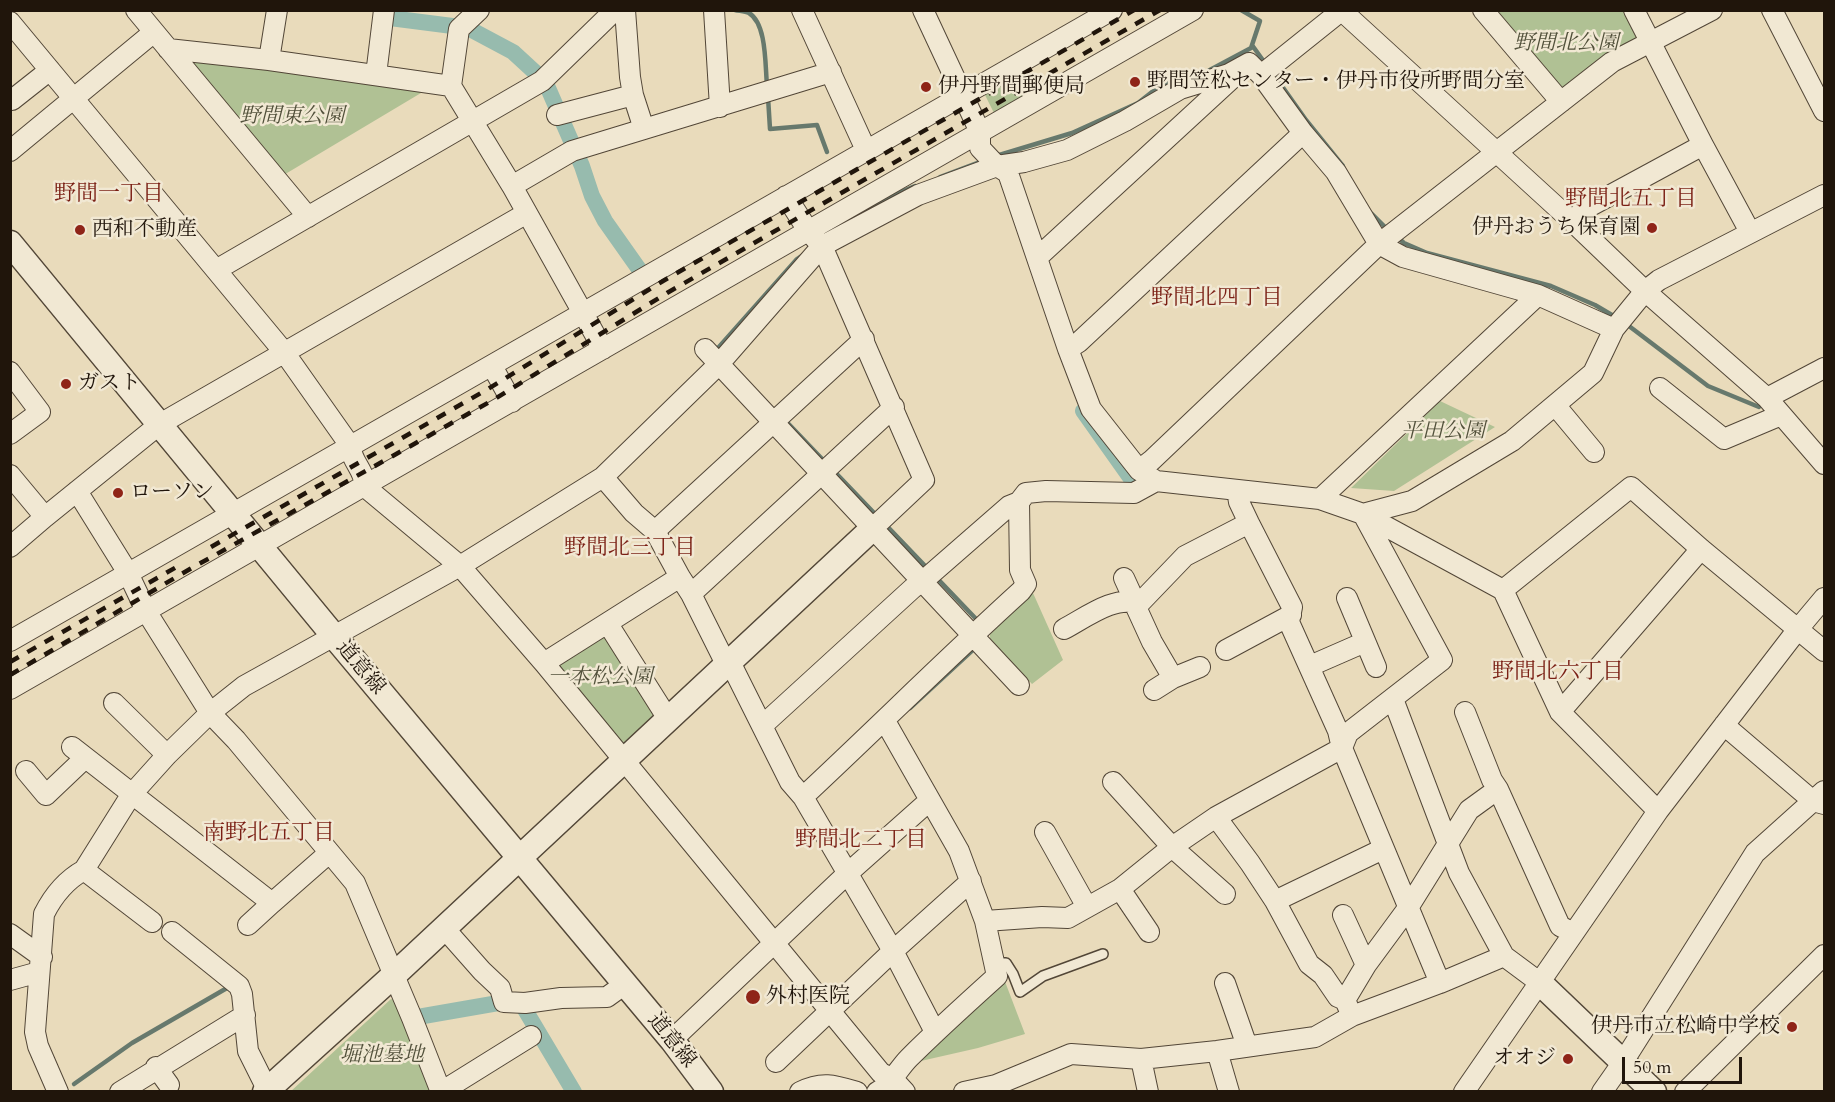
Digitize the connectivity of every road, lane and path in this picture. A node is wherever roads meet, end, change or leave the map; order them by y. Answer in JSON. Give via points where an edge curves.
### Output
{"nodes":[{"id":1,"x":136,"y":10,"type":"edge"},
{"id":2,"x":277,"y":10,"type":"edge"},
{"id":3,"x":384,"y":10,"type":"edge"},
{"id":4,"x":479,"y":10,"type":"edge"},
{"id":5,"x":615,"y":10,"type":"edge"},
{"id":6,"x":625,"y":10,"type":"edge"},
{"id":7,"x":714,"y":10,"type":"edge"},
{"id":8,"x":802,"y":10,"type":"edge"},
{"id":9,"x":923,"y":10,"type":"edge"},
{"id":10,"x":1112,"y":10,"type":"edge"},
{"id":11,"x":1193,"y":10,"type":"edge"},
{"id":12,"x":1483,"y":10,"type":"edge"},
{"id":13,"x":1634,"y":10,"type":"edge"},
{"id":14,"x":1712,"y":10,"type":"edge"},
{"id":15,"x":1772,"y":10,"type":"edge"},
{"id":16,"x":1341,"y":11,"type":"edge"},
{"id":17,"x":13,"y":31,"type":"edge"},
{"id":18,"x":154,"y":32,"type":"junction"},
{"id":19,"x":1651,"y":42,"type":"junction"},
{"id":20,"x":168,"y":49,"type":"junction"},
{"id":21,"x":269,"y":60,"type":"junction"},
{"id":22,"x":1255,"y":69,"type":"junction"},
{"id":23,"x":50,"y":70,"type":"junction"},
{"id":24,"x":831,"y":72,"type":"junction"},
{"id":25,"x":375,"y":75,"type":"junction"},
{"id":26,"x":451,"y":86,"type":"junction"},
{"id":27,"x":633,"y":95,"type":"junction"},
{"id":28,"x":961,"y":96,"type":"junction"},
{"id":29,"x":74,"y":99,"type":"junction"},
{"id":30,"x":12,"y":100,"type":"dead end"},
{"id":31,"x":1561,"y":102,"type":"junction"},
{"id":32,"x":720,"y":107,"type":"junction"},
{"id":33,"x":1824,"y":111,"type":"edge"},
{"id":34,"x":560,"y":114,"type":"dead end"},
{"id":35,"x":474,"y":121,"type":"junction"},
{"id":36,"x":644,"y":129,"type":"junction"},
{"id":37,"x":980,"y":132,"type":"junction"},
{"id":38,"x":1303,"y":133,"type":"junction"},
{"id":39,"x":1704,"y":145,"type":"junction"},
{"id":40,"x":866,"y":150,"type":"junction"},
{"id":41,"x":10,"y":151,"type":"edge"},
{"id":42,"x":1495,"y":152,"type":"junction"},
{"id":43,"x":991,"y":160,"type":"junction"},
{"id":44,"x":512,"y":186,"type":"junction"},
{"id":45,"x":1824,"y":195,"type":"edge"},
{"id":46,"x":786,"y":196,"type":"junction"},
{"id":47,"x":527,"y":213,"type":"junction"},
{"id":48,"x":308,"y":217,"type":"junction"},
{"id":49,"x":1573,"y":222,"type":"junction"},
{"id":50,"x":1750,"y":231,"type":"junction"},
{"id":51,"x":815,"y":239,"type":"junction"},
{"id":52,"x":10,"y":243,"type":"edge"},
{"id":53,"x":1379,"y":244,"type":"junction"},
{"id":54,"x":1038,"y":257,"type":"junction"},
{"id":55,"x":216,"y":270,"type":"junction"},
{"id":56,"x":1645,"y":291,"type":"junction"},
{"id":57,"x":1538,"y":295,"type":"junction"},
{"id":58,"x":582,"y":315,"type":"junction"},
{"id":59,"x":1614,"y":329,"type":"junction"},
{"id":60,"x":864,"y":339,"type":"junction"},
{"id":61,"x":603,"y":349,"type":"junction"},
{"id":62,"x":705,"y":349,"type":"dead end"},
{"id":63,"x":1068,"y":349,"type":"junction"},
{"id":64,"x":284,"y":352,"type":"junction"},
{"id":65,"x":719,"y":364,"type":"junction"},
{"id":66,"x":492,"y":366,"type":"junction"},
{"id":67,"x":1824,"y":368,"type":"edge"},
{"id":68,"x":10,"y":372,"type":"edge"},
{"id":69,"x":1672,"y":393,"type":"dead end"},
{"id":70,"x":1767,"y":399,"type":"junction"},
{"id":71,"x":512,"y":402,"type":"junction"},
{"id":72,"x":1555,"y":405,"type":"junction"},
{"id":73,"x":894,"y":407,"type":"junction"},
{"id":74,"x":1781,"y":415,"type":"junction"},
{"id":75,"x":774,"y":422,"type":"junction"},
{"id":76,"x":160,"y":424,"type":"junction"},
{"id":77,"x":10,"y":434,"type":"edge"},
{"id":78,"x":351,"y":447,"type":"junction"},
{"id":79,"x":1594,"y":452,"type":"dead end"},
{"id":80,"x":1824,"y":464,"type":"edge"},
{"id":81,"x":1139,"y":470,"type":"junction"},
{"id":82,"x":822,"y":474,"type":"junction"},
{"id":83,"x":10,"y":475,"type":"edge"},
{"id":84,"x":603,"y":477,"type":"junction"},
{"id":85,"x":1156,"y":481,"type":"junction"},
{"id":86,"x":364,"y":486,"type":"junction"},
{"id":87,"x":1237,"y":490,"type":"junction"},
{"id":88,"x":77,"y":491,"type":"junction"},
{"id":89,"x":1320,"y":499,"type":"junction"},
{"id":90,"x":1019,"y":502,"type":"junction"},
{"id":91,"x":235,"y":514,"type":"junction"},
{"id":92,"x":1363,"y":514,"type":"junction"},
{"id":93,"x":45,"y":518,"type":"junction"},
{"id":94,"x":1249,"y":523,"type":"junction"},
{"id":95,"x":873,"y":528,"type":"junction"},
{"id":96,"x":655,"y":531,"type":"junction"},
{"id":97,"x":260,"y":545,"type":"junction"},
{"id":98,"x":10,"y":547,"type":"edge"},
{"id":99,"x":1701,"y":549,"type":"junction"},
{"id":100,"x":460,"y":566,"type":"junction"},
{"id":101,"x":128,"y":573,"type":"junction"},
{"id":102,"x":680,"y":577,"type":"junction"},
{"id":103,"x":1124,"y":578,"type":"dead end"},
{"id":104,"x":923,"y":581,"type":"junction"},
{"id":105,"x":1503,"y":590,"type":"junction"},
{"id":106,"x":691,"y":594,"type":"junction"},
{"id":107,"x":1347,"y":598,"type":"dead end"},
{"id":108,"x":1824,"y":598,"type":"edge"},
{"id":109,"x":1137,"y":603,"type":"junction"},
{"id":110,"x":146,"y":611,"type":"junction"},
{"id":111,"x":1291,"y":615,"type":"junction"},
{"id":112,"x":608,"y":624,"type":"junction"},
{"id":113,"x":1798,"y":628,"type":"junction"},
{"id":114,"x":1064,"y":629,"type":"dead end"},
{"id":115,"x":333,"y":635,"type":"junction"},
{"id":116,"x":973,"y":635,"type":"junction"},
{"id":117,"x":10,"y":641,"type":"edge"},
{"id":118,"x":1365,"y":642,"type":"junction"},
{"id":119,"x":1226,"y":650,"type":"dead end"},
{"id":120,"x":1824,"y":651,"type":"edge"},
{"id":121,"x":730,"y":662,"type":"junction"},
{"id":122,"x":543,"y":663,"type":"junction"},
{"id":123,"x":1310,"y":666,"type":"junction"},
{"id":124,"x":1200,"y":667,"type":"dead end"},
{"id":125,"x":1376,"y":667,"type":"dead end"},
{"id":126,"x":1173,"y":678,"type":"junction"},
{"id":127,"x":1019,"y":685,"type":"dead end"},
{"id":128,"x":10,"y":689,"type":"edge"},
{"id":129,"x":1154,"y":690,"type":"dead end"},
{"id":130,"x":1393,"y":699,"type":"junction"},
{"id":131,"x":114,"y":703,"type":"dead end"},
{"id":132,"x":1465,"y":712,"type":"dead end"},
{"id":133,"x":1560,"y":712,"type":"junction"},
{"id":134,"x":210,"y":713,"type":"junction"},
{"id":135,"x":668,"y":719,"type":"junction"},
{"id":136,"x":885,"y":721,"type":"junction"},
{"id":137,"x":763,"y":725,"type":"junction"},
{"id":138,"x":1724,"y":725,"type":"junction"},
{"id":139,"x":1342,"y":748,"type":"junction"},
{"id":140,"x":167,"y":755,"type":"junction"},
{"id":141,"x":623,"y":762,"type":"junction"},
{"id":142,"x":26,"y":771,"type":"dead end"},
{"id":143,"x":1113,"y":782,"type":"dead end"},
{"id":144,"x":1498,"y":789,"type":"junction"},
{"id":145,"x":131,"y":795,"type":"junction"},
{"id":146,"x":803,"y":797,"type":"junction"},
{"id":147,"x":1821,"y":799,"type":"edge"},
{"id":148,"x":929,"y":801,"type":"junction"},
{"id":149,"x":1658,"y":812,"type":"junction"},
{"id":150,"x":1216,"y":817,"type":"junction"},
{"id":151,"x":1045,"y":832,"type":"dead end"},
{"id":152,"x":1448,"y":846,"type":"junction"},
{"id":153,"x":1172,"y":847,"type":"junction"},
{"id":154,"x":1383,"y":849,"type":"junction"},
{"id":155,"x":329,"y":853,"type":"junction"},
{"id":156,"x":519,"y":859,"type":"junction"},
{"id":157,"x":84,"y":870,"type":"junction"},
{"id":158,"x":847,"y":874,"type":"junction"},
{"id":159,"x":971,"y":881,"type":"junction"},
{"id":160,"x":1120,"y":889,"type":"junction"},
{"id":161,"x":1225,"y":894,"type":"dead end"},
{"id":162,"x":1275,"y":901,"type":"junction"},
{"id":163,"x":272,"y":903,"type":"junction"},
{"id":164,"x":1087,"y":907,"type":"junction"},
{"id":165,"x":1408,"y":908,"type":"junction"},
{"id":166,"x":1343,"y":915,"type":"dead end"},
{"id":167,"x":985,"y":921,"type":"junction"},
{"id":168,"x":152,"y":922,"type":"dead end"},
{"id":169,"x":248,"y":925,"type":"dead end"},
{"id":170,"x":444,"y":928,"type":"junction"},
{"id":171,"x":172,"y":932,"type":"dead end"},
{"id":172,"x":1149,"y":932,"type":"dead end"},
{"id":173,"x":1573,"y":933,"type":"junction"},
{"id":174,"x":10,"y":934,"type":"edge"},
{"id":175,"x":775,"y":944,"type":"junction"},
{"id":176,"x":893,"y":951,"type":"junction"},
{"id":177,"x":1103,"y":954,"type":"dead end"},
{"id":178,"x":1824,"y":955,"type":"edge"},
{"id":179,"x":1504,"y":956,"type":"junction"},
{"id":180,"x":993,"y":963,"type":"junction"},
{"id":181,"x":40,"y":964,"type":"junction"},
{"id":182,"x":1366,"y":965,"type":"junction"},
{"id":183,"x":393,"y":976,"type":"junction"},
{"id":184,"x":10,"y":980,"type":"edge"},
{"id":185,"x":1539,"y":982,"type":"junction"},
{"id":186,"x":1225,"y":983,"type":"dead end"},
{"id":187,"x":625,"y":984,"type":"junction"},
{"id":188,"x":1440,"y":984,"type":"junction"},
{"id":189,"x":1349,"y":1008,"type":"junction"},
{"id":190,"x":830,"y":1010,"type":"junction"},
{"id":191,"x":245,"y":1015,"type":"junction"},
{"id":192,"x":935,"y":1032,"type":"junction"},
{"id":193,"x":531,"y":1036,"type":"dead end"},
{"id":194,"x":672,"y":1040,"type":"junction"},
{"id":195,"x":1247,"y":1046,"type":"junction"},
{"id":196,"x":1217,"y":1051,"type":"junction"},
{"id":197,"x":1141,"y":1059,"type":"junction"},
{"id":198,"x":776,"y":1062,"type":"dead end"},
{"id":199,"x":1623,"y":1062,"type":"junction"},
{"id":200,"x":156,"y":1067,"type":"junction"},
{"id":201,"x":169,"y":1085,"type":"dead end"},
{"id":202,"x":891,"y":1087,"type":"edge"},
{"id":203,"x":271,"y":1089,"type":"edge"},
{"id":204,"x":63,"y":1091,"type":"edge"},
{"id":205,"x":120,"y":1092,"type":"edge"},
{"id":206,"x":441,"y":1092,"type":"edge"},
{"id":207,"x":711,"y":1092,"type":"edge"},
{"id":208,"x":800,"y":1092,"type":"edge"},
{"id":209,"x":856,"y":1092,"type":"edge"},
{"id":210,"x":964,"y":1092,"type":"edge"},
{"id":211,"x":1148,"y":1092,"type":"edge"},
{"id":212,"x":1229,"y":1092,"type":"edge"},
{"id":213,"x":1464,"y":1092,"type":"edge"},
{"id":214,"x":1602,"y":1092,"type":"edge"},
{"id":215,"x":1654,"y":1092,"type":"edge"},
{"id":216,"x":1685,"y":1092,"type":"edge"}],
"edges":[{"from":1,"to":18,"type":"street"},
{"from":2,"to":21,"type":"street"},
{"from":3,"to":25,"type":"street"},
{"from":4,"to":26,"type":"street","via":[[459,29]]},
{"from":5,"to":35,"type":"street","via":[[542,81]]},
{"from":6,"to":27,"type":"street"},
{"from":7,"to":32,"type":"street"},
{"from":8,"to":24,"type":"street"},
{"from":9,"to":28,"type":"street"},
{"from":10,"to":28,"type":"street"},
{"from":11,"to":37,"type":"street"},
{"from":12,"to":31,"type":"street"},
{"from":13,"to":19,"type":"street"},
{"from":14,"to":19,"type":"street"},
{"from":15,"to":33,"type":"street"},
{"from":16,"to":22,"type":"street"},
{"from":16,"to":42,"type":"street"},
{"from":17,"to":23,"type":"street"},
{"from":18,"to":20,"type":"street"},
{"from":18,"to":29,"type":"street"},
{"from":19,"to":31,"type":"street","via":[[1612,62]]},
{"from":19,"to":39,"type":"street"},
{"from":20,"to":21,"type":"street"},
{"from":20,"to":48,"type":"street"},
{"from":21,"to":25,"type":"street"},
{"from":22,"to":38,"type":"street"},
{"from":22,"to":43,"type":"street","via":[[1180,89],[1067,150],[1024,162]]},
{"from":22,"to":54,"type":"street"},
{"from":23,"to":29,"type":"street"},
{"from":23,"to":30,"type":"street"},
{"from":24,"to":32,"type":"street"},
{"from":24,"to":40,"type":"street"},
{"from":25,"to":26,"type":"street"},
{"from":26,"to":35,"type":"street"},
{"from":27,"to":34,"type":"street"},
{"from":27,"to":36,"type":"street"},
{"from":28,"to":37,"type":"street"},
{"from":28,"to":40,"type":"street"},
{"from":29,"to":41,"type":"street"},
{"from":29,"to":55,"type":"street"},
{"from":31,"to":42,"type":"street"},
{"from":32,"to":36,"type":"street"},
{"from":35,"to":44,"type":"street"},
{"from":35,"to":48,"type":"street"},
{"from":36,"to":44,"type":"street","via":[[572,151]]},
{"from":37,"to":43,"type":"street","via":[[980,148]]},
{"from":37,"to":51,"type":"street"},
{"from":38,"to":53,"type":"street","via":[[1336,172]]},
{"from":38,"to":63,"type":"street"},
{"from":39,"to":49,"type":"street","via":[[1583,210]]},
{"from":39,"to":50,"type":"street"},
{"from":40,"to":46,"type":"street"},
{"from":42,"to":49,"type":"street"},
{"from":42,"to":53,"type":"street"},
{"from":43,"to":51,"type":"street"},
{"from":43,"to":54,"type":"street","via":[[1008,173]]},
{"from":44,"to":47,"type":"street"},
{"from":45,"to":50,"type":"street"},
{"from":46,"to":51,"type":"street"},
{"from":46,"to":58,"type":"street"},
{"from":47,"to":58,"type":"street"},
{"from":47,"to":64,"type":"street"},
{"from":48,"to":55,"type":"street"},
{"from":49,"to":56,"type":"street"},
{"from":50,"to":56,"type":"street"},
{"from":51,"to":60,"type":"street"},
{"from":51,"to":61,"type":"street"},
{"from":51,"to":65,"type":"street"},
{"from":52,"to":76,"type":"street","name":"道意線"},
{"from":53,"to":57,"type":"street","via":[[1403,257]]},
{"from":53,"to":81,"type":"street"},
{"from":54,"to":63,"type":"street"},
{"from":55,"to":64,"type":"street"},
{"from":56,"to":59,"type":"street"},
{"from":56,"to":70,"type":"street"},
{"from":57,"to":59,"type":"street"},
{"from":57,"to":89,"type":"street"},
{"from":58,"to":61,"type":"street"},
{"from":58,"to":66,"type":"street"},
{"from":59,"to":72,"type":"street","via":[[1593,373]]},
{"from":60,"to":73,"type":"street"},
{"from":60,"to":75,"type":"street"},
{"from":61,"to":71,"type":"street"},
{"from":62,"to":65,"type":"street"},
{"from":63,"to":81,"type":"street","via":[[1091,409]]},
{"from":64,"to":76,"type":"street"},
{"from":64,"to":78,"type":"street"},
{"from":65,"to":75,"type":"street"},
{"from":65,"to":84,"type":"street"},
{"from":66,"to":71,"type":"street"},
{"from":66,"to":78,"type":"street"},
{"from":67,"to":70,"type":"street"},
{"from":68,"to":77,"type":"street","via":[[40,412]]},
{"from":69,"to":74,"type":"street","via":[[1719,441]]},
{"from":70,"to":74,"type":"street"},
{"from":71,"to":86,"type":"street"},
{"from":72,"to":79,"type":"street"},
{"from":72,"to":92,"type":"street","via":[[1512,441],[1412,501]]},
{"from":73,"to":82,"type":"street"},
{"from":73,"to":95,"type":"street","via":[[924,480]]},
{"from":74,"to":80,"type":"street"},
{"from":75,"to":82,"type":"street"},
{"from":75,"to":96,"type":"street"},
{"from":76,"to":88,"type":"street"},
{"from":76,"to":91,"type":"street","name":"道意線"},
{"from":78,"to":86,"type":"street","via":[[351,455],[365,478]]},
{"from":78,"to":91,"type":"street"},
{"from":81,"to":85,"type":"street"},
{"from":82,"to":95,"type":"street"},
{"from":82,"to":106,"type":"street"},
{"from":83,"to":93,"type":"street"},
{"from":84,"to":96,"type":"street","via":[[633,513]]},
{"from":84,"to":100,"type":"street"},
{"from":85,"to":87,"type":"street"},
{"from":85,"to":90,"type":"street","via":[[1134,493],[1046,491],[1026,494]]},
{"from":86,"to":97,"type":"street"},
{"from":86,"to":100,"type":"street"},
{"from":87,"to":89,"type":"street"},
{"from":87,"to":94,"type":"street"},
{"from":88,"to":93,"type":"street"},
{"from":88,"to":101,"type":"street"},
{"from":89,"to":92,"type":"street"},
{"from":90,"to":104,"type":"street","via":[[1009,506]]},
{"from":90,"to":116,"type":"street","via":[[1020,570],[1026,584]]},
{"from":91,"to":97,"type":"street","name":"道意線"},
{"from":91,"to":101,"type":"street"},
{"from":92,"to":105,"type":"street"},
{"from":92,"to":130,"type":"street","via":[[1442,660]]},
{"from":93,"to":98,"type":"street"},
{"from":94,"to":109,"type":"street","via":[[1185,556]]},
{"from":94,"to":111,"type":"street","via":[[1292,607]]},
{"from":95,"to":104,"type":"street"},
{"from":95,"to":121,"type":"street"},
{"from":96,"to":102,"type":"street"},
{"from":97,"to":110,"type":"street"},
{"from":97,"to":115,"type":"street","name":"道意線"},
{"from":99,"to":105,"type":"street","via":[[1631,487]]},
{"from":99,"to":113,"type":"street"},
{"from":99,"to":133,"type":"street"},
{"from":100,"to":115,"type":"street"},
{"from":100,"to":122,"type":"street"},
{"from":101,"to":110,"type":"street"},
{"from":101,"to":117,"type":"street"},
{"from":102,"to":106,"type":"street"},
{"from":102,"to":112,"type":"street"},
{"from":103,"to":109,"type":"street"},
{"from":104,"to":116,"type":"street"},
{"from":104,"to":137,"type":"street"},
{"from":105,"to":133,"type":"street"},
{"from":106,"to":121,"type":"street","via":[[722,656]]},
{"from":107,"to":118,"type":"street"},
{"from":108,"to":113,"type":"street"},
{"from":109,"to":114,"type":"street","via":[[1116,602]]},
{"from":109,"to":126,"type":"street","via":[[1152,642]]},
{"from":110,"to":128,"type":"street"},
{"from":110,"to":134,"type":"street"},
{"from":111,"to":119,"type":"street"},
{"from":111,"to":123,"type":"street","via":[[1289,622]]},
{"from":112,"to":122,"type":"street"},
{"from":112,"to":135,"type":"street"},
{"from":113,"to":120,"type":"street"},
{"from":113,"to":138,"type":"street"},
{"from":115,"to":134,"type":"street","via":[[244,686]]},
{"from":115,"to":156,"type":"street","name":"道意線"},
{"from":116,"to":127,"type":"street"},
{"from":116,"to":136,"type":"street"},
{"from":118,"to":123,"type":"street"},
{"from":118,"to":125,"type":"street"},
{"from":121,"to":135,"type":"street"},
{"from":121,"to":137,"type":"street"},
{"from":122,"to":141,"type":"street"},
{"from":123,"to":139,"type":"street"},
{"from":124,"to":126,"type":"street"},
{"from":126,"to":129,"type":"street"},
{"from":130,"to":139,"type":"street","via":[[1348,733]]},
{"from":130,"to":152,"type":"street"},
{"from":131,"to":140,"type":"street"},
{"from":132,"to":144,"type":"street"},
{"from":133,"to":149,"type":"street"},
{"from":134,"to":140,"type":"street"},
{"from":134,"to":155,"type":"street"},
{"from":135,"to":141,"type":"street"},
{"from":136,"to":146,"type":"street"},
{"from":136,"to":148,"type":"street"},
{"from":137,"to":146,"type":"street","via":[[790,782]]},
{"from":138,"to":147,"type":"street"},
{"from":138,"to":149,"type":"street"},
{"from":139,"to":150,"type":"street"},
{"from":139,"to":154,"type":"street"},
{"from":140,"to":145,"type":"street"},
{"from":141,"to":156,"type":"street"},
{"from":141,"to":175,"type":"street"},
{"from":142,"to":145,"type":"street","via":[[46,795],[78,752]]},
{"from":143,"to":153,"type":"street"},
{"from":144,"to":152,"type":"street","via":[[1469,810]]},
{"from":144,"to":173,"type":"street","via":[[1560,926]]},
{"from":145,"to":157,"type":"street"},
{"from":145,"to":163,"type":"street"},
{"from":146,"to":158,"type":"street"},
{"from":147,"to":199,"type":"street","via":[[1755,853]]},
{"from":148,"to":158,"type":"street"},
{"from":148,"to":159,"type":"street","via":[[959,851]]},
{"from":149,"to":173,"type":"street"},
{"from":150,"to":153,"type":"street"},
{"from":150,"to":162,"type":"street"},
{"from":151,"to":164,"type":"street"},
{"from":152,"to":165,"type":"street"},
{"from":152,"to":179,"type":"street"},
{"from":153,"to":160,"type":"street"},
{"from":153,"to":161,"type":"street"},
{"from":154,"to":162,"type":"street"},
{"from":154,"to":165,"type":"street"},
{"from":155,"to":163,"type":"street"},
{"from":155,"to":183,"type":"street","via":[[355,883]]},
{"from":156,"to":170,"type":"street"},
{"from":156,"to":187,"type":"street","name":"道意線"},
{"from":157,"to":168,"type":"street"},
{"from":157,"to":181,"type":"street","via":[[71,877],[44,914]]},
{"from":158,"to":175,"type":"street"},
{"from":158,"to":176,"type":"street"},
{"from":159,"to":167,"type":"street"},
{"from":159,"to":176,"type":"street"},
{"from":160,"to":164,"type":"street"},
{"from":160,"to":172,"type":"street"},
{"from":162,"to":189,"type":"street","via":[[1309,964]]},
{"from":163,"to":169,"type":"street"},
{"from":164,"to":167,"type":"street","via":[[1068,918]]},
{"from":165,"to":182,"type":"street"},
{"from":165,"to":188,"type":"street"},
{"from":166,"to":182,"type":"street"},
{"from":167,"to":180,"type":"street"},
{"from":170,"to":183,"type":"street"},
{"from":170,"to":187,"type":"street","via":[[500,988],[504,1002],[607,997]]},
{"from":171,"to":191,"type":"street","via":[[239,986]]},
{"from":173,"to":185,"type":"street"},
{"from":174,"to":181,"type":"street"},
{"from":175,"to":190,"type":"street"},
{"from":175,"to":194,"type":"street"},
{"from":176,"to":190,"type":"street"},
{"from":176,"to":192,"type":"street"},
{"from":177,"to":180,"type":"lane","via":[[1043,976],[1020,992],[1006,963]]},
{"from":178,"to":216,"type":"street"},
{"from":179,"to":185,"type":"street"},
{"from":179,"to":188,"type":"street"},
{"from":180,"to":192,"type":"street","via":[[997,976]]},
{"from":181,"to":184,"type":"street"},
{"from":181,"to":204,"type":"street","via":[[35,1032],[38,1046]]},
{"from":182,"to":189,"type":"street"},
{"from":183,"to":203,"type":"street"},
{"from":183,"to":206,"type":"street"},
{"from":185,"to":199,"type":"street"},
{"from":185,"to":213,"type":"street"},
{"from":186,"to":195,"type":"street"},
{"from":187,"to":194,"type":"street","name":"道意線"},
{"from":188,"to":189,"type":"street"},
{"from":189,"to":195,"type":"street","via":[[1315,1036]]},
{"from":190,"to":198,"type":"street"},
{"from":190,"to":202,"type":"street"},
{"from":191,"to":200,"type":"street"},
{"from":191,"to":203,"type":"street","via":[[248,1051]]},
{"from":192,"to":202,"type":"street"},
{"from":193,"to":206,"type":"street"},
{"from":194,"to":207,"type":"street","name":"道意線"},
{"from":195,"to":196,"type":"street"},
{"from":196,"to":197,"type":"street"},
{"from":196,"to":212,"type":"street"},
{"from":197,"to":210,"type":"street","via":[[1071,1054],[996,1085]]},
{"from":197,"to":211,"type":"street"},
{"from":199,"to":214,"type":"street"},
{"from":199,"to":215,"type":"street"},
{"from":200,"to":201,"type":"street"},
{"from":200,"to":205,"type":"street"},
{"from":208,"to":209,"type":"street","via":[[816,1084]]}]}
